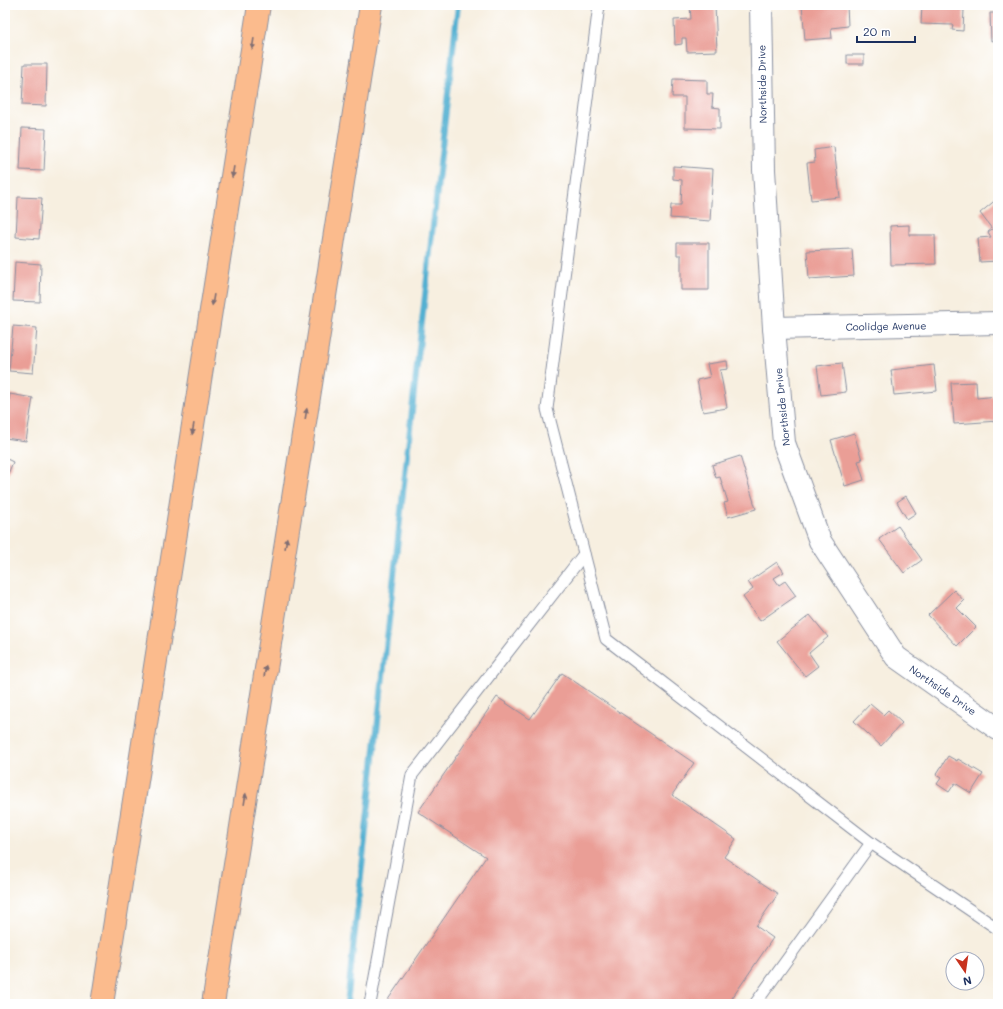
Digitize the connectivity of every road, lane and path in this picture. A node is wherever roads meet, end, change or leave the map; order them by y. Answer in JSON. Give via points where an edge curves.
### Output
{"nodes":[{"id":1,"x":259,"y":5,"type":"edge"},
{"id":2,"x":371,"y":5,"type":"edge"},
{"id":3,"x":599,"y":5,"type":"edge"},
{"id":4,"x":761,"y":5,"type":"edge"},
{"id":5,"x":998,"y":323,"type":"edge"},
{"id":6,"x":774,"y":328,"type":"junction"},
{"id":7,"x":584,"y":554,"type":"junction"},
{"id":8,"x":998,"y":729,"type":"edge"},
{"id":9,"x":240,"y":830,"type":"junction"},
{"id":10,"x":871,"y":843,"type":"junction"},
{"id":11,"x":998,"y":930,"type":"edge"},
{"id":12,"x":102,"y":1004,"type":"edge"},
{"id":13,"x":213,"y":1004,"type":"edge"},
{"id":14,"x":224,"y":1004,"type":"edge"},
{"id":15,"x":370,"y":1004,"type":"edge"},
{"id":16,"x":755,"y":1004,"type":"edge"}],
"edges":[{"from":1,"to":12,"type":"highway","one_way":true},
{"from":9,"to":2,"type":"highway","one_way":true},
{"from":3,"to":7,"type":"lane","via":[[547,408]]},
{"from":4,"to":6,"type":"street","name":"Northside Drive","via":[[764,170]]},
{"from":5,"to":6,"type":"street","name":"Coolidge Avenue"},
{"from":6,"to":8,"type":"street","name":"Northside Drive","via":[[784,443],[820,541],[896,657]]},
{"from":7,"to":10,"type":"lane","via":[[606,639]]},
{"from":7,"to":15,"type":"lane","via":[[412,775]]},
{"from":9,"to":13,"type":"highway"},
{"from":9,"to":14,"type":"highway"},
{"from":10,"to":11,"type":"lane"},
{"from":10,"to":16,"type":"lane"}]}
